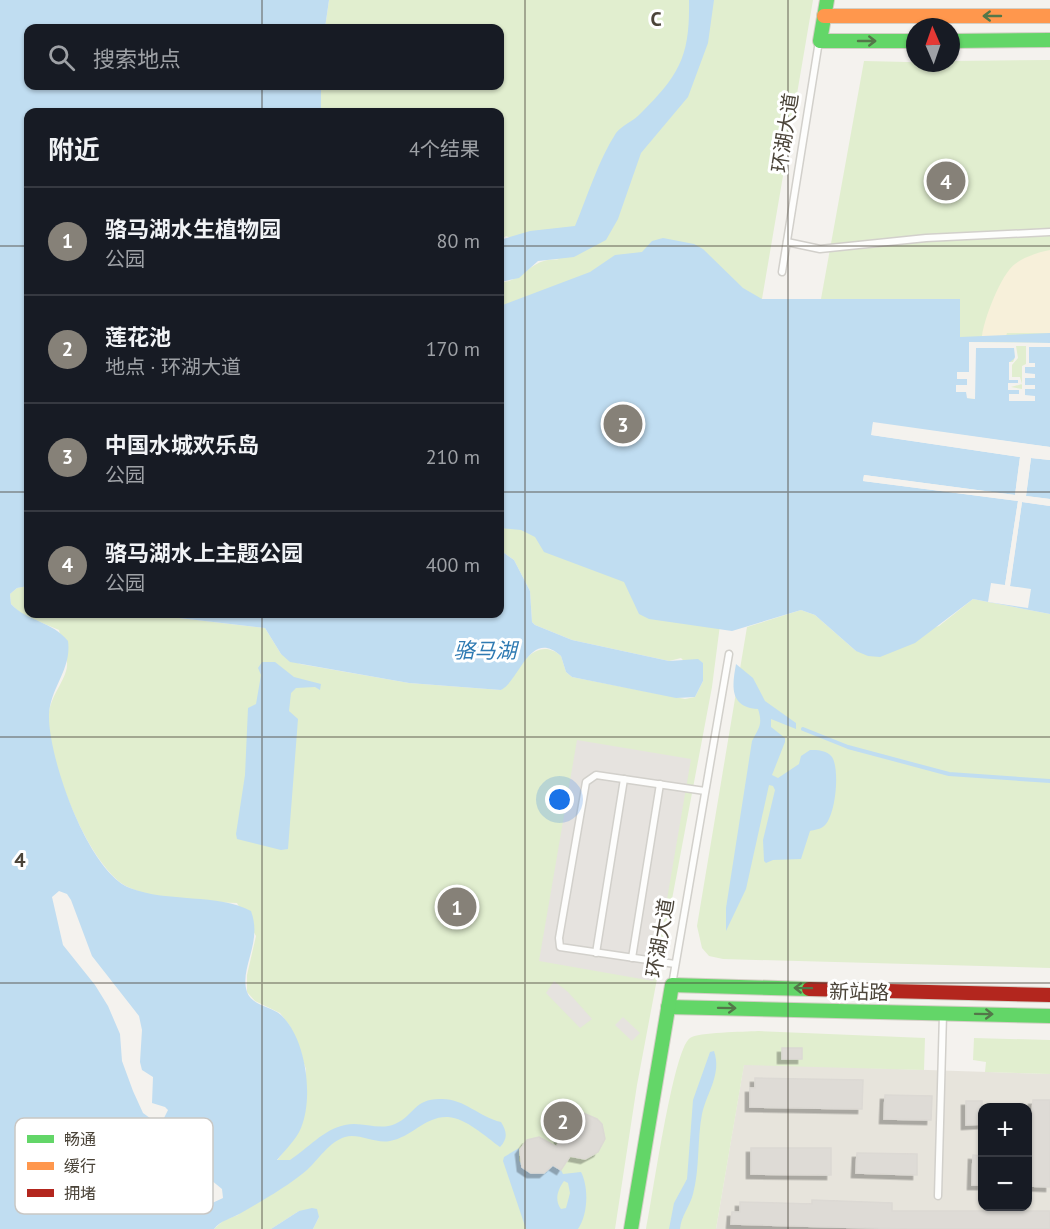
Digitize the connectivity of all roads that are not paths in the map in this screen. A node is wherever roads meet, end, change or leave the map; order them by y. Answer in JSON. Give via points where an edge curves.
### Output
{"nodes":[{"id":1,"x":827,"y":0,"type":"edge"},
{"id":2,"x":824,"y":16,"type":"junction"},
{"id":3,"x":1050,"y":16,"type":"edge"},
{"id":4,"x":960,"y":40,"type":"edge"},
{"id":5,"x":1050,"y":40,"type":"edge"},
{"id":6,"x":820,"y":41,"type":"junction"},
{"id":7,"x":906,"y":41,"type":"edge"},
{"id":8,"x":1050,"y":232,"type":"edge"},
{"id":9,"x":787,"y":242,"type":"junction"},
{"id":10,"x":782,"y":272,"type":"dead end"},
{"id":11,"x":729,"y":654,"type":"dead end"},
{"id":12,"x":624,"y":779,"type":"junction"},
{"id":13,"x":660,"y":784,"type":"junction"},
{"id":14,"x":705,"y":791,"type":"junction"},
{"id":15,"x":596,"y":953,"type":"junction"},
{"id":16,"x":632,"y":958,"type":"junction"},
{"id":17,"x":675,"y":964,"type":"junction"},
{"id":18,"x":672,"y":985,"type":"junction"},
{"id":19,"x":1050,"y":994,"type":"edge"},
{"id":20,"x":668,"y":1007,"type":"junction"},
{"id":21,"x":943,"y":1013,"type":"junction"},
{"id":22,"x":1050,"y":1016,"type":"edge"},
{"id":23,"x":938,"y":1196,"type":"dead end"},
{"id":24,"x":631,"y":1229,"type":"edge"}],
"edges":[{"from":1,"to":2,"type":"street","name":"环湖大道"},
{"from":3,"to":2,"type":"street","one_way":true},
{"from":2,"to":6,"type":"street","name":"环湖大道"},
{"from":4,"to":5,"type":"street"},
{"from":6,"to":7,"type":"street","one_way":true},
{"from":6,"to":9,"type":"lane","name":"环湖大道"},
{"from":8,"to":9,"type":"lane","via":[[926,238],[820,249]]},
{"from":9,"to":10,"type":"lane","name":"环湖大道"},
{"from":11,"to":14,"type":"lane","name":"环湖大道"},
{"from":12,"to":13,"type":"lane"},
{"from":12,"to":15,"type":"lane"},
{"from":12,"to":15,"type":"lane","via":[[596,775],[586,782],[559,938],[560,948]]},
{"from":13,"to":14,"type":"lane"},
{"from":13,"to":16,"type":"lane"},
{"from":14,"to":17,"type":"lane","name":"环湖大道"},
{"from":15,"to":16,"type":"lane"},
{"from":16,"to":17,"type":"lane"},
{"from":17,"to":18,"type":"lane","name":"环湖大道"},
{"from":19,"to":18,"type":"street","name":"新站路","one_way":true},
{"from":18,"to":20,"type":"street","name":"环湖大道"},
{"from":20,"to":21,"type":"street","name":"新站路","one_way":true},
{"from":20,"to":24,"type":"street","name":"环湖大道"},
{"from":21,"to":22,"type":"street","name":"新站路","one_way":true},
{"from":21,"to":23,"type":"lane"}]}
